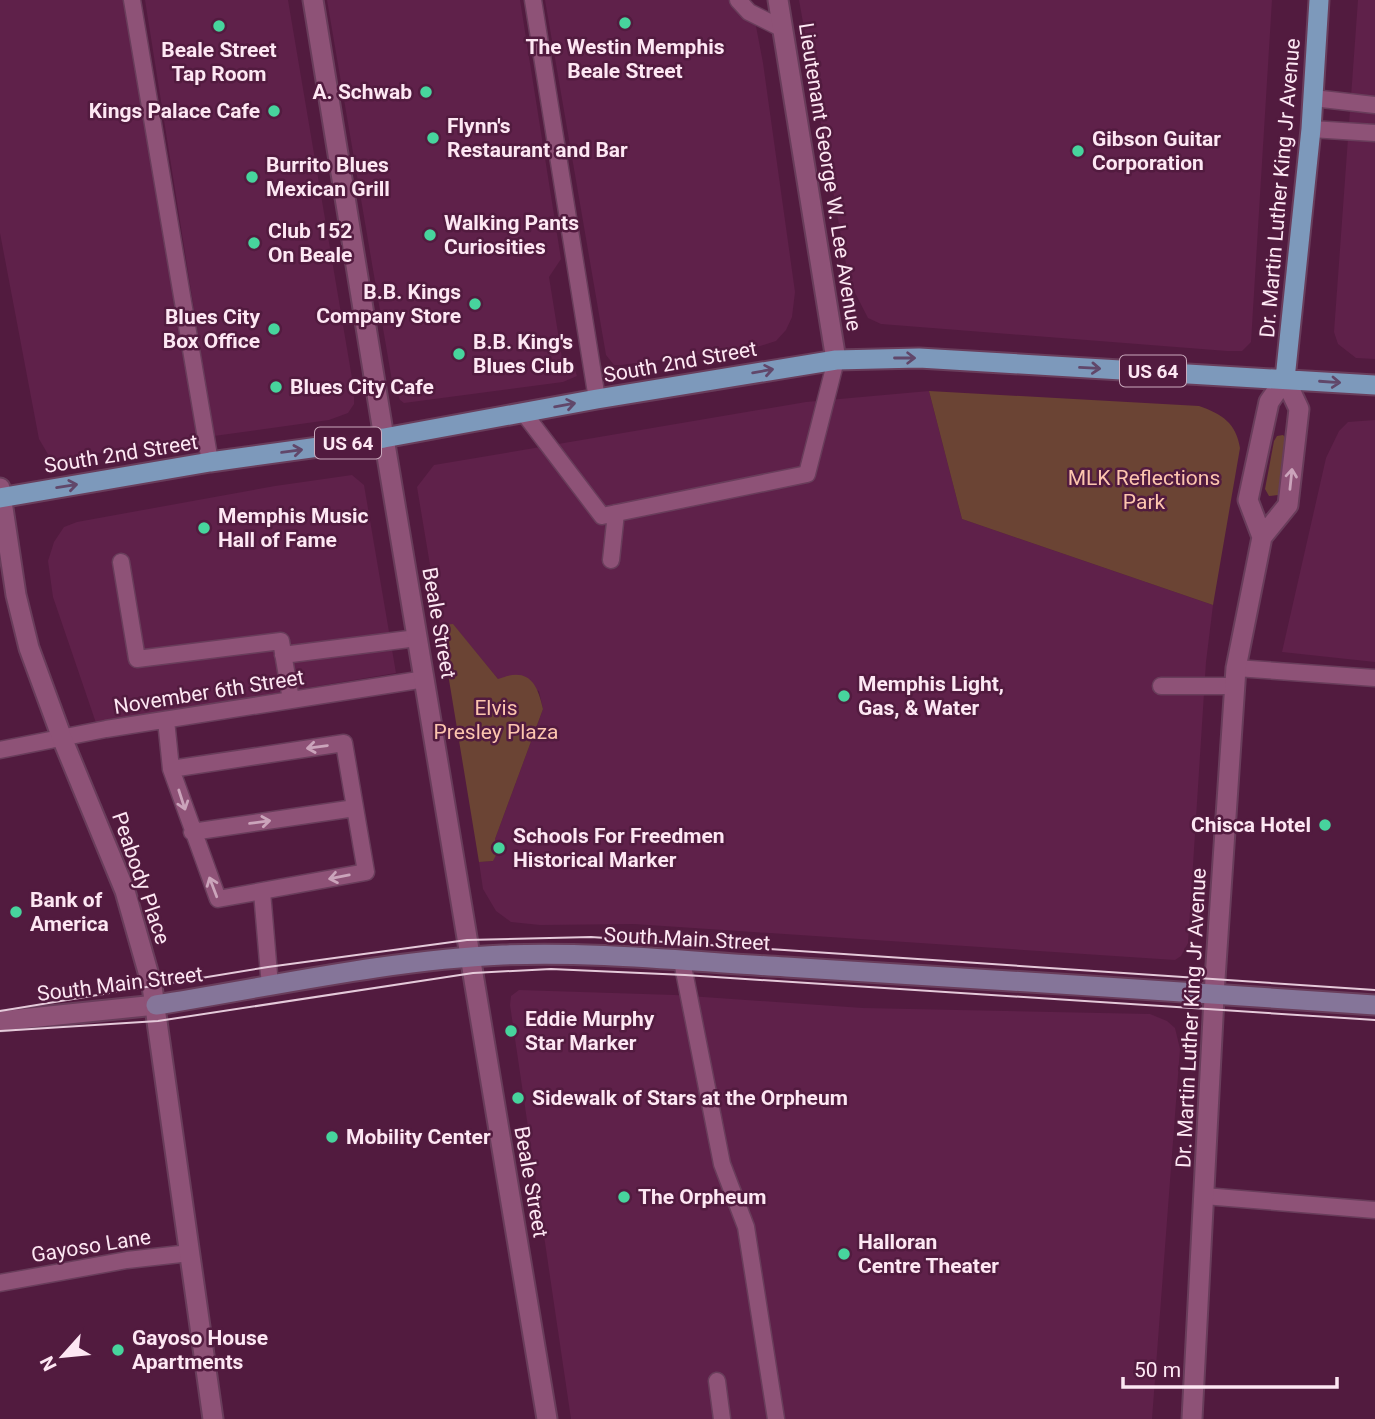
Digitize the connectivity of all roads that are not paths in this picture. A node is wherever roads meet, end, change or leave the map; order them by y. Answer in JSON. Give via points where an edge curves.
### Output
{"nodes":[{"id":1,"x":132,"y":0,"type":"edge"},
{"id":2,"x":313,"y":0,"type":"edge"},
{"id":3,"x":533,"y":0,"type":"edge"},
{"id":4,"x":738,"y":0,"type":"edge"},
{"id":5,"x":778,"y":0,"type":"edge"},
{"id":6,"x":1320,"y":0,"type":"edge"},
{"id":7,"x":783,"y":29,"type":"junction"},
{"id":8,"x":1312,"y":98,"type":"junction"},
{"id":9,"x":1375,"y":105,"type":"edge"},
{"id":10,"x":1311,"y":129,"type":"junction"},
{"id":11,"x":1375,"y":133,"type":"edge"},
{"id":12,"x":836,"y":360,"type":"junction"},
{"id":13,"x":1285,"y":379,"type":"junction"},
{"id":14,"x":1375,"y":385,"type":"edge"},
{"id":15,"x":597,"y":399,"type":"junction"},
{"id":16,"x":523,"y":412,"type":"junction"},
{"id":17,"x":384,"y":438,"type":"junction"},
{"id":18,"x":210,"y":462,"type":"junction"},
{"id":19,"x":0,"y":495,"type":"edge"},
{"id":20,"x":616,"y":513,"type":"junction"},
{"id":21,"x":1262,"y":537,"type":"junction"},
{"id":22,"x":611,"y":559,"type":"dead end"},
{"id":23,"x":121,"y":562,"type":"dead end"},
{"id":24,"x":417,"y":638,"type":"junction"},
{"id":25,"x":283,"y":654,"type":"junction"},
{"id":26,"x":1235,"y":677,"type":"junction"},
{"id":27,"x":1375,"y":678,"type":"edge"},
{"id":28,"x":425,"y":679,"type":"junction"},
{"id":29,"x":1161,"y":685,"type":"dead end"},
{"id":30,"x":291,"y":700,"type":"junction"},
{"id":31,"x":166,"y":720,"type":"junction"},
{"id":32,"x":62,"y":738,"type":"junction"},
{"id":33,"x":0,"y":750,"type":"edge"},
{"id":34,"x":171,"y":769,"type":"junction"},
{"id":35,"x":355,"y":808,"type":"junction"},
{"id":36,"x":192,"y":832,"type":"junction"},
{"id":37,"x":262,"y":892,"type":"junction"},
{"id":38,"x":470,"y":957,"type":"junction"},
{"id":39,"x":682,"y":961,"type":"junction"},
{"id":40,"x":270,"y":986,"type":"junction"},
{"id":41,"x":1214,"y":994,"type":"junction"},
{"id":42,"x":156,"y":1005,"type":"junction"},
{"id":43,"x":1375,"y":1005,"type":"edge"},
{"id":44,"x":0,"y":1021,"type":"edge"},
{"id":45,"x":1204,"y":1196,"type":"junction"},
{"id":46,"x":1375,"y":1210,"type":"edge"},
{"id":47,"x":190,"y":1253,"type":"junction"},
{"id":48,"x":0,"y":1283,"type":"edge"},
{"id":49,"x":717,"y":1381,"type":"dead end"},
{"id":50,"x":213,"y":1419,"type":"edge"},
{"id":51,"x":547,"y":1419,"type":"edge"},
{"id":52,"x":722,"y":1419,"type":"edge"},
{"id":53,"x":776,"y":1419,"type":"edge"},
{"id":54,"x":1192,"y":1419,"type":"edge"}],
"edges":[{"from":1,"to":18,"type":"lane"},
{"from":2,"to":17,"type":"street","name":"Beale Street"},
{"from":3,"to":15,"type":"lane"},
{"from":4,"to":7,"type":"lane","via":[[749,12]]},
{"from":5,"to":7,"type":"street","name":"Lieutenant George W. Lee Avenue"},
{"from":6,"to":8,"type":"main road","name":"Dr. Martin Luther King Jr Avenue"},
{"from":7,"to":12,"type":"street","name":"Lieutenant George W. Lee Avenue"},
{"from":8,"to":9,"type":"lane"},
{"from":8,"to":10,"type":"main road","name":"Dr. Martin Luther King Jr Avenue"},
{"from":10,"to":11,"type":"lane"},
{"from":10,"to":13,"type":"main road","name":"Dr. Martin Luther King Jr Avenue"},
{"from":12,"to":13,"type":"main road","name":"South 2nd Street","number":"US 64","one_way":true,"via":[[919,358]]},
{"from":15,"to":12,"type":"main road","name":"South 2nd Street","number":"US 64","one_way":true},
{"from":12,"to":20,"type":"lane","via":[[807,474]]},
{"from":13,"to":14,"type":"main road","name":"South 2nd Street","number":"US 64","one_way":true},
{"from":13,"to":21,"type":"street","name":"Dr. Martin Luther King Jr Avenue","via":[[1269,402],[1248,500]]},
{"from":21,"to":13,"type":"street","name":"Dr. Martin Luther King Jr Avenue","one_way":true,"via":[[1288,505],[1299,409]]},
{"from":16,"to":15,"type":"main road","name":"South 2nd Street","number":"US 64","one_way":true},
{"from":16,"to":17,"type":"main road","name":"South 2nd Street","number":"US 64"},
{"from":16,"to":20,"type":"lane","via":[[602,516]]},
{"from":18,"to":17,"type":"main road","name":"South 2nd Street","number":"US 64","one_way":true},
{"from":17,"to":24,"type":"street","name":"Beale Street"},
{"from":19,"to":18,"type":"main road","name":"South 2nd Street","number":"US 64","one_way":true},
{"from":19,"to":32,"type":"street","name":"Peabody Place","via":[[29,648]]},
{"from":20,"to":22,"type":"lane"},
{"from":21,"to":26,"type":"street","name":"Dr. Martin Luther King Jr Avenue"},
{"from":23,"to":25,"type":"lane","via":[[137,659],[281,641]]},
{"from":24,"to":25,"type":"lane"},
{"from":24,"to":28,"type":"street","name":"Beale Street"},
{"from":25,"to":30,"type":"lane"},
{"from":26,"to":27,"type":"lane"},
{"from":26,"to":29,"type":"lane"},
{"from":26,"to":41,"type":"street","name":"Dr. Martin Luther King Jr Avenue"},
{"from":28,"to":30,"type":"lane","name":"November 6th Street"},
{"from":28,"to":38,"type":"street","name":"Beale Street"},
{"from":30,"to":31,"type":"lane","name":"November 6th Street"},
{"from":31,"to":32,"type":"lane","name":"November 6th Street"},
{"from":31,"to":34,"type":"lane"},
{"from":32,"to":33,"type":"lane","name":"November 6th Street"},
{"from":32,"to":42,"type":"street","name":"Peabody Place","via":[[125,891]]},
{"from":35,"to":34,"type":"lane","one_way":true,"via":[[344,743]]},
{"from":34,"to":36,"type":"lane","one_way":true},
{"from":36,"to":35,"type":"lane","one_way":true},
{"from":35,"to":37,"type":"lane","one_way":true,"via":[[366,872]]},
{"from":37,"to":36,"type":"lane","one_way":true,"via":[[218,899]]},
{"from":37,"to":40,"type":"lane"},
{"from":38,"to":39,"type":"main road","name":"South Main Street","via":[[506,954]]},
{"from":38,"to":40,"type":"main road","name":"South Main Street"},
{"from":38,"to":51,"type":"street","name":"Beale Street"},
{"from":39,"to":41,"type":"main road","name":"South Main Street"},
{"from":39,"to":53,"type":"lane","via":[[722,1164],[746,1227]]},
{"from":40,"to":42,"type":"main road","name":"South Main Street"},
{"from":41,"to":43,"type":"main road","name":"South Main Street"},
{"from":41,"to":45,"type":"street","name":"Dr. Martin Luther King Jr Avenue"},
{"from":42,"to":44,"type":"street","name":"South Main Street"},
{"from":42,"to":47,"type":"street","name":"Peabody Place"},
{"from":45,"to":46,"type":"lane"},
{"from":45,"to":54,"type":"street","name":"Dr. Martin Luther King Jr Avenue"},
{"from":47,"to":48,"type":"lane","name":"Gayoso Lane"},
{"from":47,"to":50,"type":"street","name":"Peabody Place"},
{"from":49,"to":52,"type":"lane"}]}
